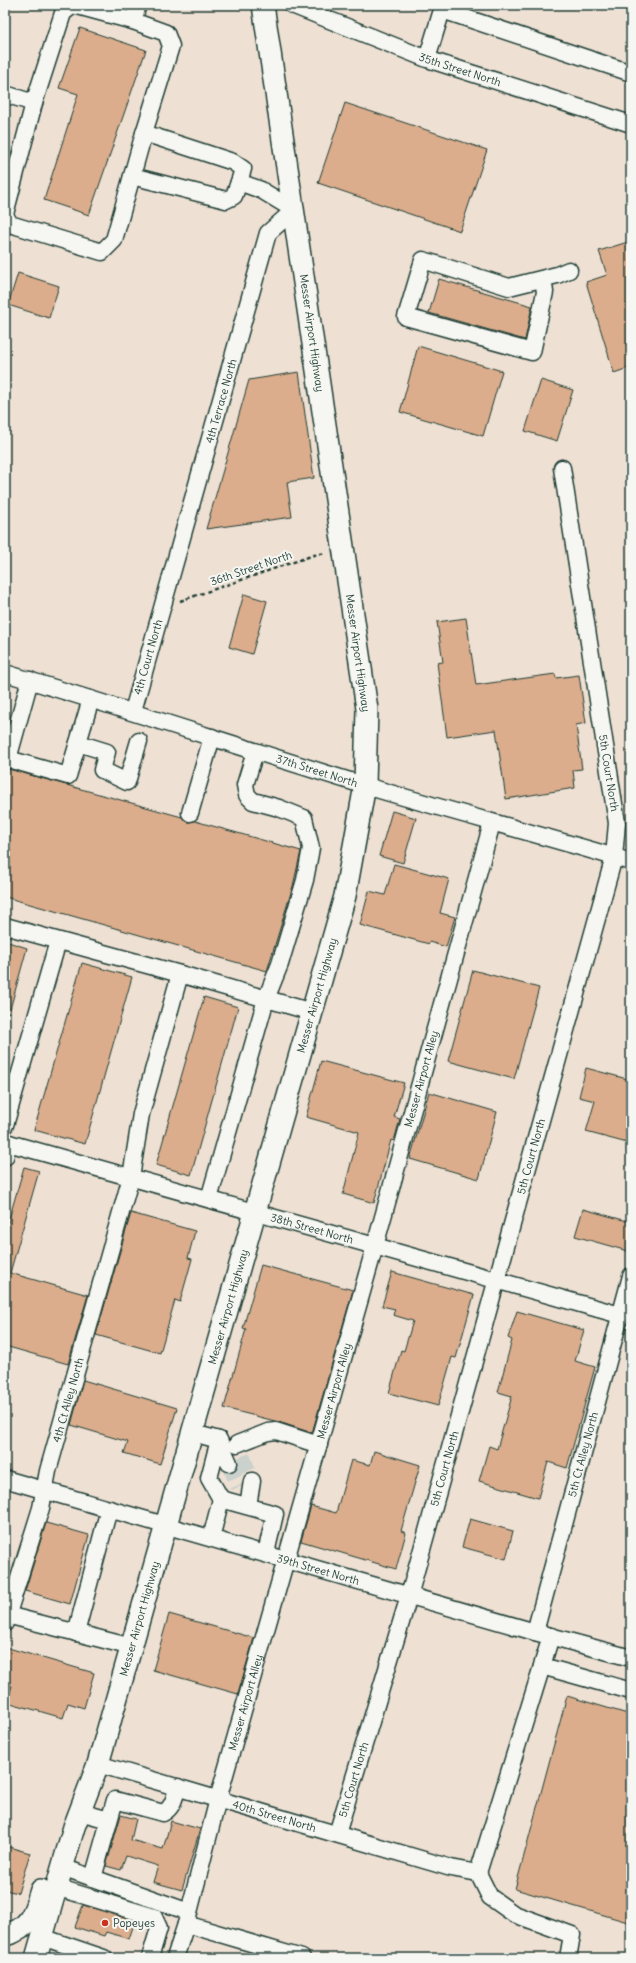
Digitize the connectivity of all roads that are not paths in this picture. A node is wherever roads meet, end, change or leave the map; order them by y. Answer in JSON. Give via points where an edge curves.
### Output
{"nodes":[{"id":1,"x":74,"y":5,"type":"edge"},
{"id":2,"x":138,"y":5,"type":"edge"},
{"id":3,"x":263,"y":5,"type":"edge"},
{"id":4,"x":292,"y":5,"type":"edge"},
{"id":5,"x":437,"y":8,"type":"edge"},
{"id":6,"x":133,"y":21,"type":"junction"},
{"id":7,"x":427,"y":59,"type":"junction"},
{"id":8,"x":631,"y":73,"type":"edge"},
{"id":9,"x":5,"y":94,"type":"edge"},
{"id":10,"x":34,"y":103,"type":"junction"},
{"id":11,"x":631,"y":124,"type":"edge"},
{"id":12,"x":144,"y":133,"type":"junction"},
{"id":13,"x":132,"y":176,"type":"junction"},
{"id":14,"x":239,"y":182,"type":"junction"},
{"id":15,"x":294,"y":210,"type":"junction"},
{"id":16,"x":5,"y":214,"type":"edge"},
{"id":17,"x":568,"y":270,"type":"dead end"},
{"id":18,"x":543,"y":279,"type":"junction"},
{"id":19,"x":562,"y":468,"type":"dead end"},
{"id":20,"x":164,"y":603,"type":"joint"},
{"id":21,"x":5,"y":673,"type":"edge"},
{"id":22,"x":30,"y":680,"type":"junction"},
{"id":23,"x":91,"y":699,"type":"junction"},
{"id":24,"x":132,"y":711,"type":"junction"},
{"id":25,"x":212,"y":738,"type":"junction"},
{"id":26,"x":139,"y":741,"type":"dead end"},
{"id":27,"x":78,"y":743,"type":"junction"},
{"id":28,"x":255,"y":752,"type":"junction"},
{"id":29,"x":365,"y":785,"type":"junction"},
{"id":30,"x":190,"y":813,"type":"dead end"},
{"id":31,"x":492,"y":823,"type":"junction"},
{"id":32,"x":614,"y":857,"type":"junction"},
{"id":33,"x":631,"y":862,"type":"edge"},
{"id":34,"x":5,"y":926,"type":"edge"},
{"id":35,"x":58,"y":941,"type":"junction"},
{"id":36,"x":180,"y":974,"type":"junction"},
{"id":37,"x":266,"y":999,"type":"junction"},
{"id":38,"x":312,"y":1012,"type":"junction"},
{"id":39,"x":5,"y":1125,"type":"edge"},
{"id":40,"x":6,"y":1147,"type":"edge"},
{"id":41,"x":131,"y":1177,"type":"junction"},
{"id":42,"x":209,"y":1199,"type":"junction"},
{"id":43,"x":254,"y":1212,"type":"junction"},
{"id":44,"x":376,"y":1246,"type":"junction"},
{"id":45,"x":631,"y":1276,"type":"edge"},
{"id":46,"x":498,"y":1281,"type":"junction"},
{"id":47,"x":620,"y":1315,"type":"junction"},
{"id":48,"x":193,"y":1433,"type":"junction"},
{"id":49,"x":219,"y":1440,"type":"junction"},
{"id":50,"x":319,"y":1445,"type":"junction"},
{"id":51,"x":5,"y":1479,"type":"edge"},
{"id":52,"x":246,"y":1484,"type":"tunnel mouth"},
{"id":53,"x":45,"y":1491,"type":"junction"},
{"id":54,"x":221,"y":1499,"type":"junction"},
{"id":55,"x":248,"y":1506,"type":"junction"},
{"id":56,"x":109,"y":1509,"type":"junction"},
{"id":57,"x":167,"y":1525,"type":"junction"},
{"id":58,"x":211,"y":1538,"type":"junction"},
{"id":59,"x":266,"y":1553,"type":"junction"},
{"id":60,"x":287,"y":1560,"type":"junction"},
{"id":61,"x":409,"y":1596,"type":"junction"},
{"id":62,"x":6,"y":1619,"type":"edge"},
{"id":63,"x":535,"y":1632,"type":"junction"},
{"id":64,"x":76,"y":1633,"type":"junction"},
{"id":65,"x":551,"y":1636,"type":"junction"},
{"id":66,"x":132,"y":1647,"type":"junction"},
{"id":67,"x":631,"y":1658,"type":"edge"},
{"id":68,"x":542,"y":1666,"type":"junction"},
{"id":69,"x":631,"y":1691,"type":"edge"},
{"id":70,"x":98,"y":1764,"type":"junction"},
{"id":71,"x":178,"y":1787,"type":"junction"},
{"id":72,"x":218,"y":1799,"type":"junction"},
{"id":73,"x":76,"y":1820,"type":"junction"},
{"id":74,"x":109,"y":1820,"type":"junction"},
{"id":75,"x":337,"y":1834,"type":"junction"},
{"id":76,"x":478,"y":1873,"type":"junction"},
{"id":77,"x":59,"y":1877,"type":"junction"},
{"id":78,"x":93,"y":1878,"type":"junction"},
{"id":79,"x":188,"y":1918,"type":"junction"},
{"id":80,"x":5,"y":1936,"type":"edge"},
{"id":81,"x":42,"y":1937,"type":"junction"},
{"id":82,"x":36,"y":1958,"type":"edge"},
{"id":83,"x":104,"y":1958,"type":"edge"},
{"id":84,"x":150,"y":1958,"type":"edge"},
{"id":85,"x":175,"y":1958,"type":"edge"},
{"id":86,"x":302,"y":1958,"type":"edge"},
{"id":87,"x":568,"y":1958,"type":"edge"}],
"edges":[{"from":1,"to":6,"type":"street"},
{"from":1,"to":10,"type":"street","via":[[63,14]]},
{"from":2,"to":6,"type":"street"},
{"from":3,"to":15,"type":"main road","name":"Messer Airport Highway"},
{"from":4,"to":7,"type":"street","name":"35th Street North"},
{"from":5,"to":7,"type":"street"},
{"from":5,"to":8,"type":"street"},
{"from":6,"to":12,"type":"street","via":[[166,33],[171,46]]},
{"from":7,"to":11,"type":"street","name":"35th Street North"},
{"from":9,"to":10,"type":"street"},
{"from":10,"to":16,"type":"street"},
{"from":12,"to":13,"type":"street"},
{"from":12,"to":14,"type":"street","via":[[234,162],[243,168]]},
{"from":13,"to":14,"type":"street","via":[[226,200],[234,196]]},
{"from":13,"to":16,"type":"street","via":[[114,240],[102,252],[10,224]]},
{"from":14,"to":15,"type":"street","via":[[261,190]]},
{"from":15,"to":20,"type":"street","name":"4th Terrace North","via":[[268,233]]},
{"from":15,"to":29,"type":"main road","name":"Messer Airport Highway","via":[[367,710]]},
{"from":17,"to":18,"type":"street"},
{"from":18,"to":18,"type":"street","via":[[509,287],[423,260],[406,317],[532,352],[545,292]]},
{"from":19,"to":32,"type":"street","name":"5th Court North","via":[[617,823]]},
{"from":20,"to":24,"type":"street","name":"4th Court North"},
{"from":21,"to":22,"type":"street","name":"37th Street North"},
{"from":22,"to":23,"type":"street","name":"37th Street North"},
{"from":22,"to":27,"type":"street","via":[[8,758],[68,776]]},
{"from":23,"to":24,"type":"street","name":"37th Street North"},
{"from":23,"to":27,"type":"street"},
{"from":24,"to":25,"type":"street","name":"37th Street North"},
{"from":25,"to":28,"type":"street","name":"37th Street North"},
{"from":25,"to":30,"type":"street"},
{"from":26,"to":27,"type":"street","via":[[127,782],[102,770],[107,752]]},
{"from":28,"to":29,"type":"street","name":"37th Street North"},
{"from":28,"to":37,"type":"street","via":[[245,786],[247,795],[253,802],[280,808],[304,818],[311,848],[305,880],[280,964]]},
{"from":29,"to":31,"type":"street","name":"37th Street North"},
{"from":29,"to":38,"type":"main road","name":"Messer Airport Highway","via":[[345,896]]},
{"from":31,"to":32,"type":"street","name":"37th Street North"},
{"from":31,"to":44,"type":"street","name":"Messer Airport Alley"},
{"from":32,"to":33,"type":"street","name":"37th Street North"},
{"from":32,"to":46,"type":"street","name":"5th Court North"},
{"from":34,"to":35,"type":"street"},
{"from":35,"to":36,"type":"street"},
{"from":35,"to":39,"type":"street"},
{"from":36,"to":37,"type":"street"},
{"from":36,"to":41,"type":"street","name":"4th Ct Alley North","via":[[141,1114]]},
{"from":37,"to":38,"type":"street"},
{"from":37,"to":42,"type":"street"},
{"from":38,"to":43,"type":"main road","name":"Messer Airport Highway"},
{"from":40,"to":41,"type":"street","name":"38th Street North"},
{"from":41,"to":42,"type":"street","name":"38th Street North"},
{"from":41,"to":53,"type":"street","name":"4th Ct Alley North","via":[[48,1471]]},
{"from":42,"to":43,"type":"street","name":"38th Street North"},
{"from":43,"to":44,"type":"street","name":"38th Street North"},
{"from":43,"to":48,"type":"main road","name":"Messer Airport Highway"},
{"from":44,"to":46,"type":"street","name":"38th Street North"},
{"from":44,"to":50,"type":"street","name":"Messer Airport Alley"},
{"from":45,"to":47,"type":"street","name":"5th Ct Alley North"},
{"from":46,"to":47,"type":"street","name":"38th Street North"},
{"from":46,"to":61,"type":"street","name":"5th Court North"},
{"from":47,"to":63,"type":"street","name":"5th Ct Alley North"},
{"from":48,"to":49,"type":"street"},
{"from":48,"to":57,"type":"main road","name":"Messer Airport Highway"},
{"from":49,"to":50,"type":"street","via":[[236,1455],[268,1432],[276,1431]]},
{"from":49,"to":54,"type":"street","via":[[209,1478]]},
{"from":50,"to":60,"type":"street","name":"Messer Airport Alley"},
{"from":51,"to":53,"type":"street","name":"39th Street North"},
{"from":52,"to":55,"type":"street"},
{"from":53,"to":56,"type":"street","name":"39th Street North"},
{"from":53,"to":62,"type":"street","name":"4th Ct Alley North"},
{"from":54,"to":55,"type":"street"},
{"from":54,"to":58,"type":"street"},
{"from":55,"to":59,"type":"street","via":[[275,1514]]},
{"from":56,"to":57,"type":"street","name":"39th Street North"},
{"from":56,"to":64,"type":"street"},
{"from":57,"to":58,"type":"street","name":"39th Street North"},
{"from":57,"to":66,"type":"main road","name":"Messer Airport Highway"},
{"from":58,"to":59,"type":"street","name":"39th Street North"},
{"from":59,"to":60,"type":"street","name":"39th Street North"},
{"from":60,"to":61,"type":"street","name":"39th Street North"},
{"from":60,"to":72,"type":"street","name":"Messer Airport Alley"},
{"from":61,"to":63,"type":"street","name":"39th Street North"},
{"from":61,"to":75,"type":"street","name":"5th Court North"},
{"from":62,"to":64,"type":"street"},
{"from":63,"to":65,"type":"street","name":"39th Street North"},
{"from":64,"to":66,"type":"street"},
{"from":65,"to":67,"type":"street","name":"39th Street North"},
{"from":65,"to":68,"type":"street"},
{"from":66,"to":70,"type":"main road","name":"Messer Airport Highway"},
{"from":68,"to":69,"type":"street"},
{"from":68,"to":76,"type":"street"},
{"from":70,"to":71,"type":"street","name":"40th Street North"},
{"from":70,"to":73,"type":"main road","name":"Messer Airport Highway"},
{"from":71,"to":72,"type":"street","name":"40th Street North"},
{"from":71,"to":74,"type":"street","via":[[172,1805],[163,1813],[115,1800]]},
{"from":72,"to":75,"type":"street","name":"40th Street North"},
{"from":72,"to":79,"type":"street","name":"Messer Airport Alley"},
{"from":73,"to":74,"type":"street"},
{"from":73,"to":77,"type":"main road","name":"Messer Airport Highway"},
{"from":73,"to":80,"type":"main road","via":[[54,1848],[33,1917],[15,1933]]},
{"from":74,"to":78,"type":"street"},
{"from":75,"to":76,"type":"street","name":"40th Street North","via":[[451,1868]]},
{"from":76,"to":87,"type":"street","via":[[490,1897],[514,1914],[572,1935]]},
{"from":77,"to":78,"type":"street"},
{"from":77,"to":81,"type":"main road","name":"Messer Airport Highway"},
{"from":77,"to":84,"type":"street","via":[[154,1917],[159,1928]]},
{"from":78,"to":79,"type":"street"},
{"from":79,"to":85,"type":"street","name":"Messer Airport Alley"},
{"from":79,"to":86,"type":"street"},
{"from":81,"to":82,"type":"main road","name":"Messer Airport Highway"},
{"from":81,"to":83,"type":"street"}]}
